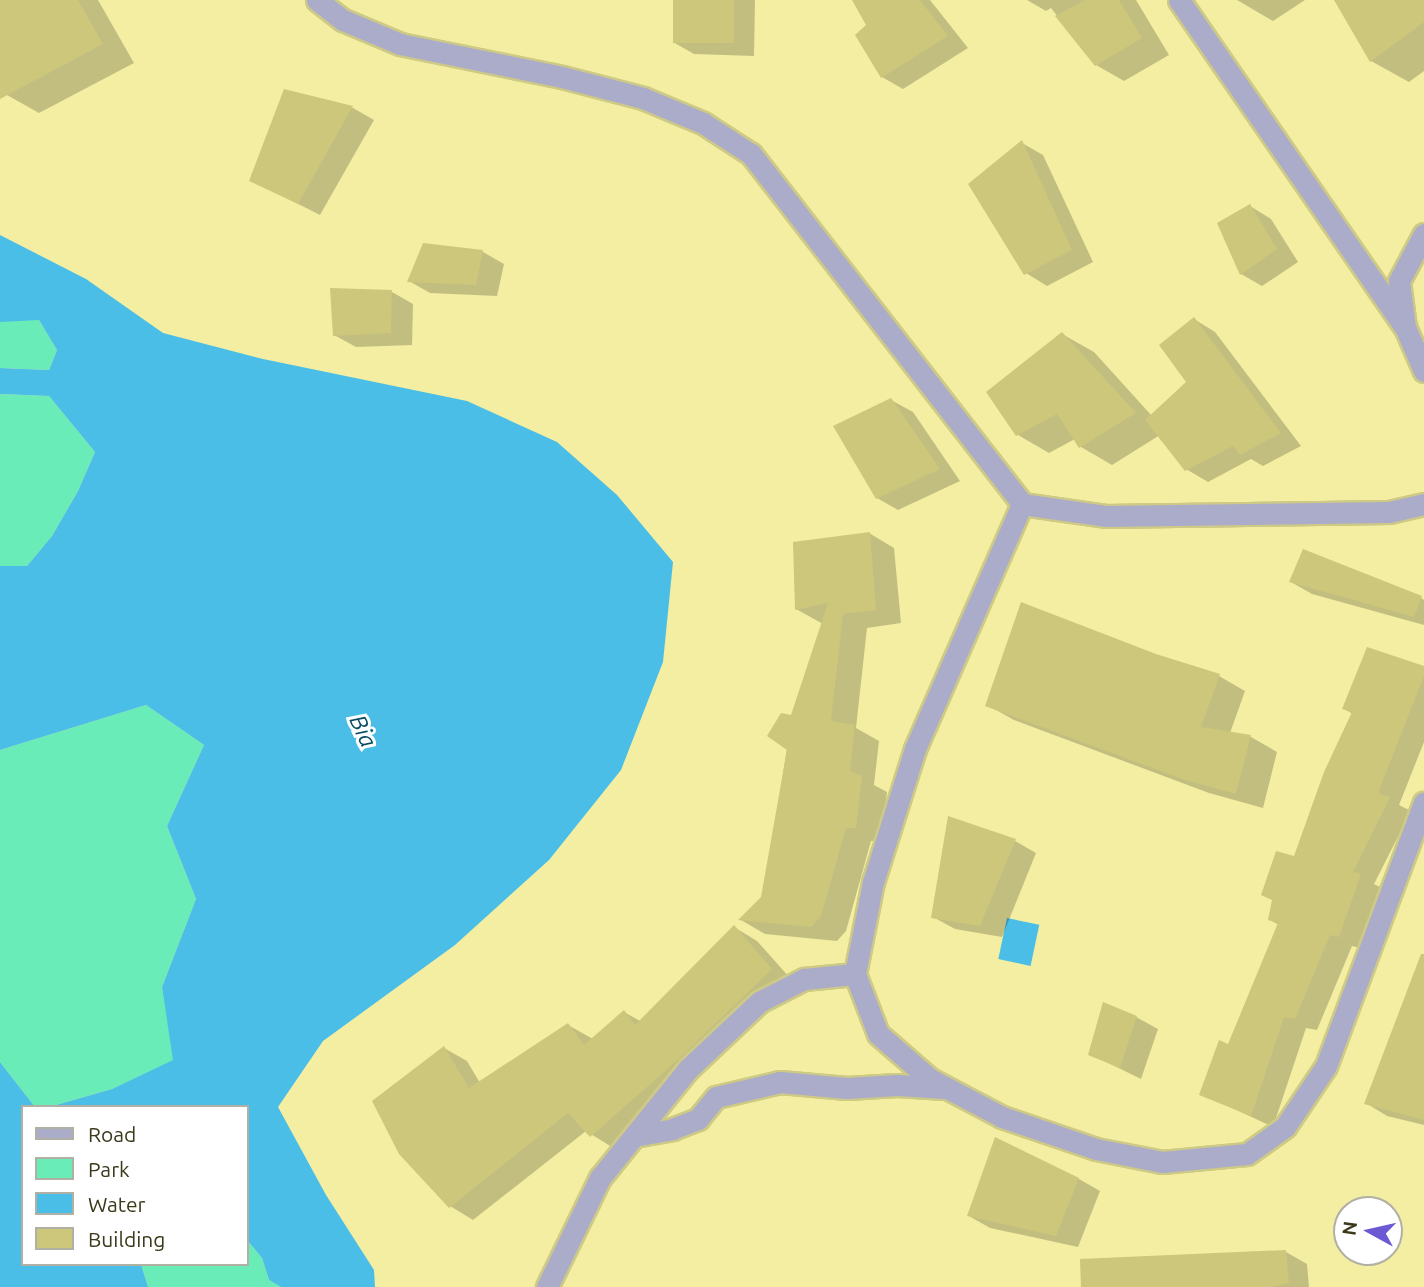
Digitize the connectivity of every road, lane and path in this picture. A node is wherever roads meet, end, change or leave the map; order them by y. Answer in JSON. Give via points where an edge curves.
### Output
{"nodes":[{"id":1,"x":317,"y":0,"type":"edge"},
{"id":2,"x":1178,"y":0,"type":"edge"},
{"id":3,"x":1424,"y":234,"type":"edge"},
{"id":4,"x":1405,"y":327,"type":"junction"},
{"id":5,"x":1424,"y":371,"type":"edge"},
{"id":6,"x":1022,"y":504,"type":"junction"},
{"id":7,"x":1424,"y":504,"type":"edge"},
{"id":8,"x":1424,"y":803,"type":"edge"},
{"id":9,"x":855,"y":974,"type":"junction"},
{"id":10,"x":946,"y":1088,"type":"junction"},
{"id":11,"x":635,"y":1136,"type":"junction"},
{"id":12,"x":547,"y":1287,"type":"edge"}],
"edges":[{"from":1,"to":6,"type":"street","via":[[343,20],[400,44],[643,98],[703,123],[751,154]]},
{"from":2,"to":4,"type":"street"},
{"from":3,"to":4,"type":"street","via":[[1399,281]]},
{"from":4,"to":5,"type":"street"},
{"from":6,"to":7,"type":"street","via":[[1105,516],[1388,512]]},
{"from":6,"to":9,"type":"street","via":[[915,749],[873,883]]},
{"from":8,"to":10,"type":"street","via":[[1325,1066],[1284,1127],[1247,1154],[1163,1161],[1096,1149],[1002,1117]]},
{"from":9,"to":10,"type":"street","via":[[878,1034]]},
{"from":9,"to":11,"type":"street","via":[[804,979],[759,1002],[688,1069]]},
{"from":10,"to":11,"type":"street","via":[[848,1088],[780,1082],[716,1097],[698,1119]]},
{"from":11,"to":12,"type":"street","via":[[600,1178]]}]}
